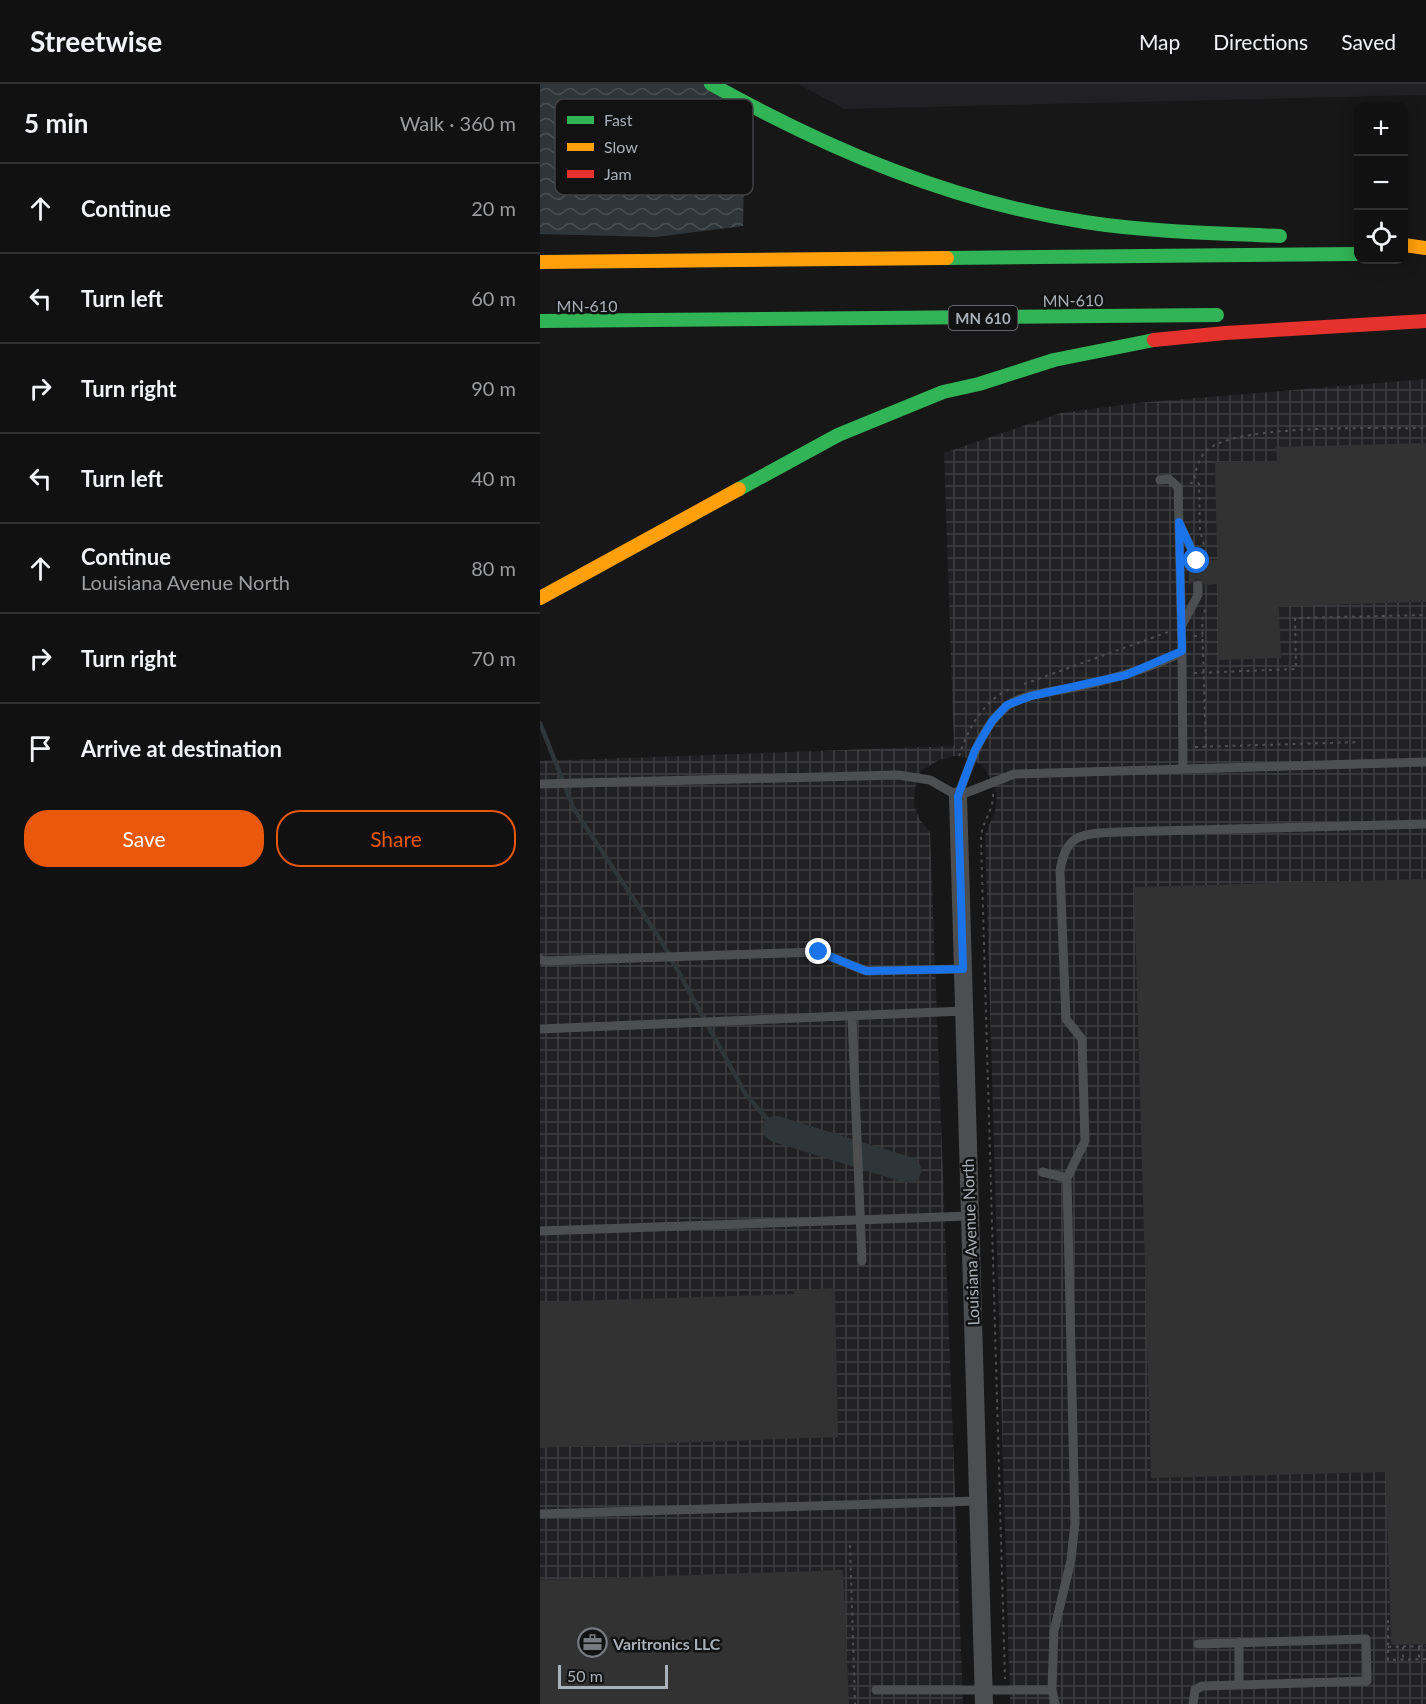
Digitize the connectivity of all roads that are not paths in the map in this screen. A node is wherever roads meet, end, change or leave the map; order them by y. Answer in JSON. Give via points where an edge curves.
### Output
{"nodes":[{"id":1,"x":711,"y":84,"type":"edge"},
{"id":2,"x":738,"y":99,"type":"edge"},
{"id":3,"x":753,"y":107,"type":"edge"},
{"id":4,"x":1292,"y":237,"type":"dead end"},
{"id":5,"x":1408,"y":246,"type":"edge"},
{"id":6,"x":1426,"y":249,"type":"edge"},
{"id":7,"x":1426,"y":253,"type":"edge"},
{"id":8,"x":1354,"y":254,"type":"edge"},
{"id":9,"x":1408,"y":254,"type":"edge"},
{"id":10,"x":540,"y":262,"type":"edge"},
{"id":11,"x":1426,"y":314,"type":"edge"},
{"id":12,"x":1233,"y":315,"type":"dead end"},
{"id":13,"x":1290,"y":315,"type":"dead end"},
{"id":14,"x":540,"y":321,"type":"edge"},
{"id":15,"x":1426,"y":321,"type":"edge"},
{"id":16,"x":979,"y":384,"type":"junction"},
{"id":17,"x":868,"y":438,"type":"dead end"},
{"id":18,"x":1160,"y":480,"type":"dead end"},
{"id":19,"x":1179,"y":522,"type":"junction"},
{"id":20,"x":1197,"y":561,"type":"dead end"},
{"id":21,"x":1198,"y":585,"type":"dead end"},
{"id":22,"x":540,"y":598,"type":"edge"},
{"id":23,"x":1181,"y":630,"type":"junction"},
{"id":24,"x":1182,"y":651,"type":"junction"},
{"id":25,"x":1426,"y":762,"type":"edge"},
{"id":26,"x":1183,"y":769,"type":"junction"},
{"id":27,"x":540,"y":784,"type":"edge"},
{"id":28,"x":958,"y":796,"type":"junction"},
{"id":29,"x":1426,"y":824,"type":"edge"},
{"id":30,"x":540,"y":959,"type":"edge"},
{"id":31,"x":963,"y":969,"type":"junction"},
{"id":32,"x":964,"y":1011,"type":"junction"},
{"id":33,"x":852,"y":1016,"type":"junction"},
{"id":34,"x":540,"y":1029,"type":"edge"},
{"id":35,"x":1042,"y":1172,"type":"dead end"},
{"id":36,"x":1067,"y":1178,"type":"junction"},
{"id":37,"x":970,"y":1216,"type":"junction"},
{"id":38,"x":860,"y":1221,"type":"junction"},
{"id":39,"x":540,"y":1232,"type":"edge"},
{"id":40,"x":862,"y":1261,"type":"dead end"},
{"id":41,"x":978,"y":1500,"type":"junction"},
{"id":42,"x":540,"y":1514,"type":"edge"},
{"id":43,"x":1239,"y":1642,"type":"junction"},
{"id":44,"x":1198,"y":1644,"type":"dead end"},
{"id":45,"x":1239,"y":1685,"type":"junction"},
{"id":46,"x":876,"y":1690,"type":"dead end"},
{"id":47,"x":1052,"y":1690,"type":"junction"},
{"id":48,"x":983,"y":1696,"type":"edge"},
{"id":49,"x":1055,"y":1704,"type":"edge"},
{"id":50,"x":1194,"y":1704,"type":"edge"}],
"edges":[{"from":1,"to":2,"type":"highway"},
{"from":3,"to":4,"type":"highway","via":[[850,156],[911,180],[984,201],[1116,226]]},
{"from":5,"to":6,"type":"highway"},
{"from":7,"to":9,"type":"highway"},
{"from":8,"to":10,"type":"highway"},
{"from":11,"to":13,"type":"highway"},
{"from":12,"to":14,"type":"highway","name":"MN-610","number":"MN 610"},
{"from":15,"to":16,"type":"highway","via":[[1139,342],[1065,357]]},
{"from":16,"to":17,"type":"highway"},
{"from":16,"to":22,"type":"highway","via":[[920,400],[838,435]]},
{"from":18,"to":19,"type":"lane","via":[[1176,483]]},
{"from":19,"to":20,"type":"lane"},
{"from":19,"to":23,"type":"lane"},
{"from":21,"to":23,"type":"lane","via":[[1198,595]]},
{"from":23,"to":24,"type":"lane"},
{"from":24,"to":26,"type":"lane"},
{"from":24,"to":28,"type":"lane","via":[[1126,675],[1007,705],[992,721]]},
{"from":25,"to":26,"type":"lane"},
{"from":26,"to":28,"type":"lane","via":[[1014,774]]},
{"from":27,"to":28,"type":"lane","via":[[898,775],[930,780]]},
{"from":28,"to":31,"type":"street","name":"Louisiana Avenue North"},
{"from":29,"to":36,"type":"lane","via":[[1119,832],[1080,836],[1069,842],[1060,871],[1066,1019],[1082,1039],[1085,1141]]},
{"from":30,"to":31,"type":"lane","via":[[819,952],[866,971]]},
{"from":31,"to":32,"type":"street","name":"Louisiana Avenue North"},
{"from":32,"to":33,"type":"lane"},
{"from":32,"to":37,"type":"street","name":"Louisiana Avenue North"},
{"from":33,"to":34,"type":"lane"},
{"from":33,"to":38,"type":"lane"},
{"from":35,"to":36,"type":"lane"},
{"from":36,"to":47,"type":"lane","via":[[1075,1523],[1071,1560],[1054,1631]]},
{"from":37,"to":38,"type":"lane"},
{"from":37,"to":41,"type":"street","name":"Louisiana Avenue North"},
{"from":38,"to":39,"type":"lane"},
{"from":38,"to":40,"type":"lane"},
{"from":41,"to":42,"type":"lane"},
{"from":41,"to":48,"type":"street","name":"Louisiana Avenue North"},
{"from":43,"to":44,"type":"lane"},
{"from":43,"to":45,"type":"lane"},
{"from":43,"to":45,"type":"lane","via":[[1366,1639],[1367,1681]]},
{"from":45,"to":50,"type":"lane","via":[[1202,1686],[1195,1690]]},
{"from":46,"to":48,"type":"lane"},
{"from":47,"to":48,"type":"lane","via":[[1005,1691]]},
{"from":47,"to":49,"type":"lane"}]}
